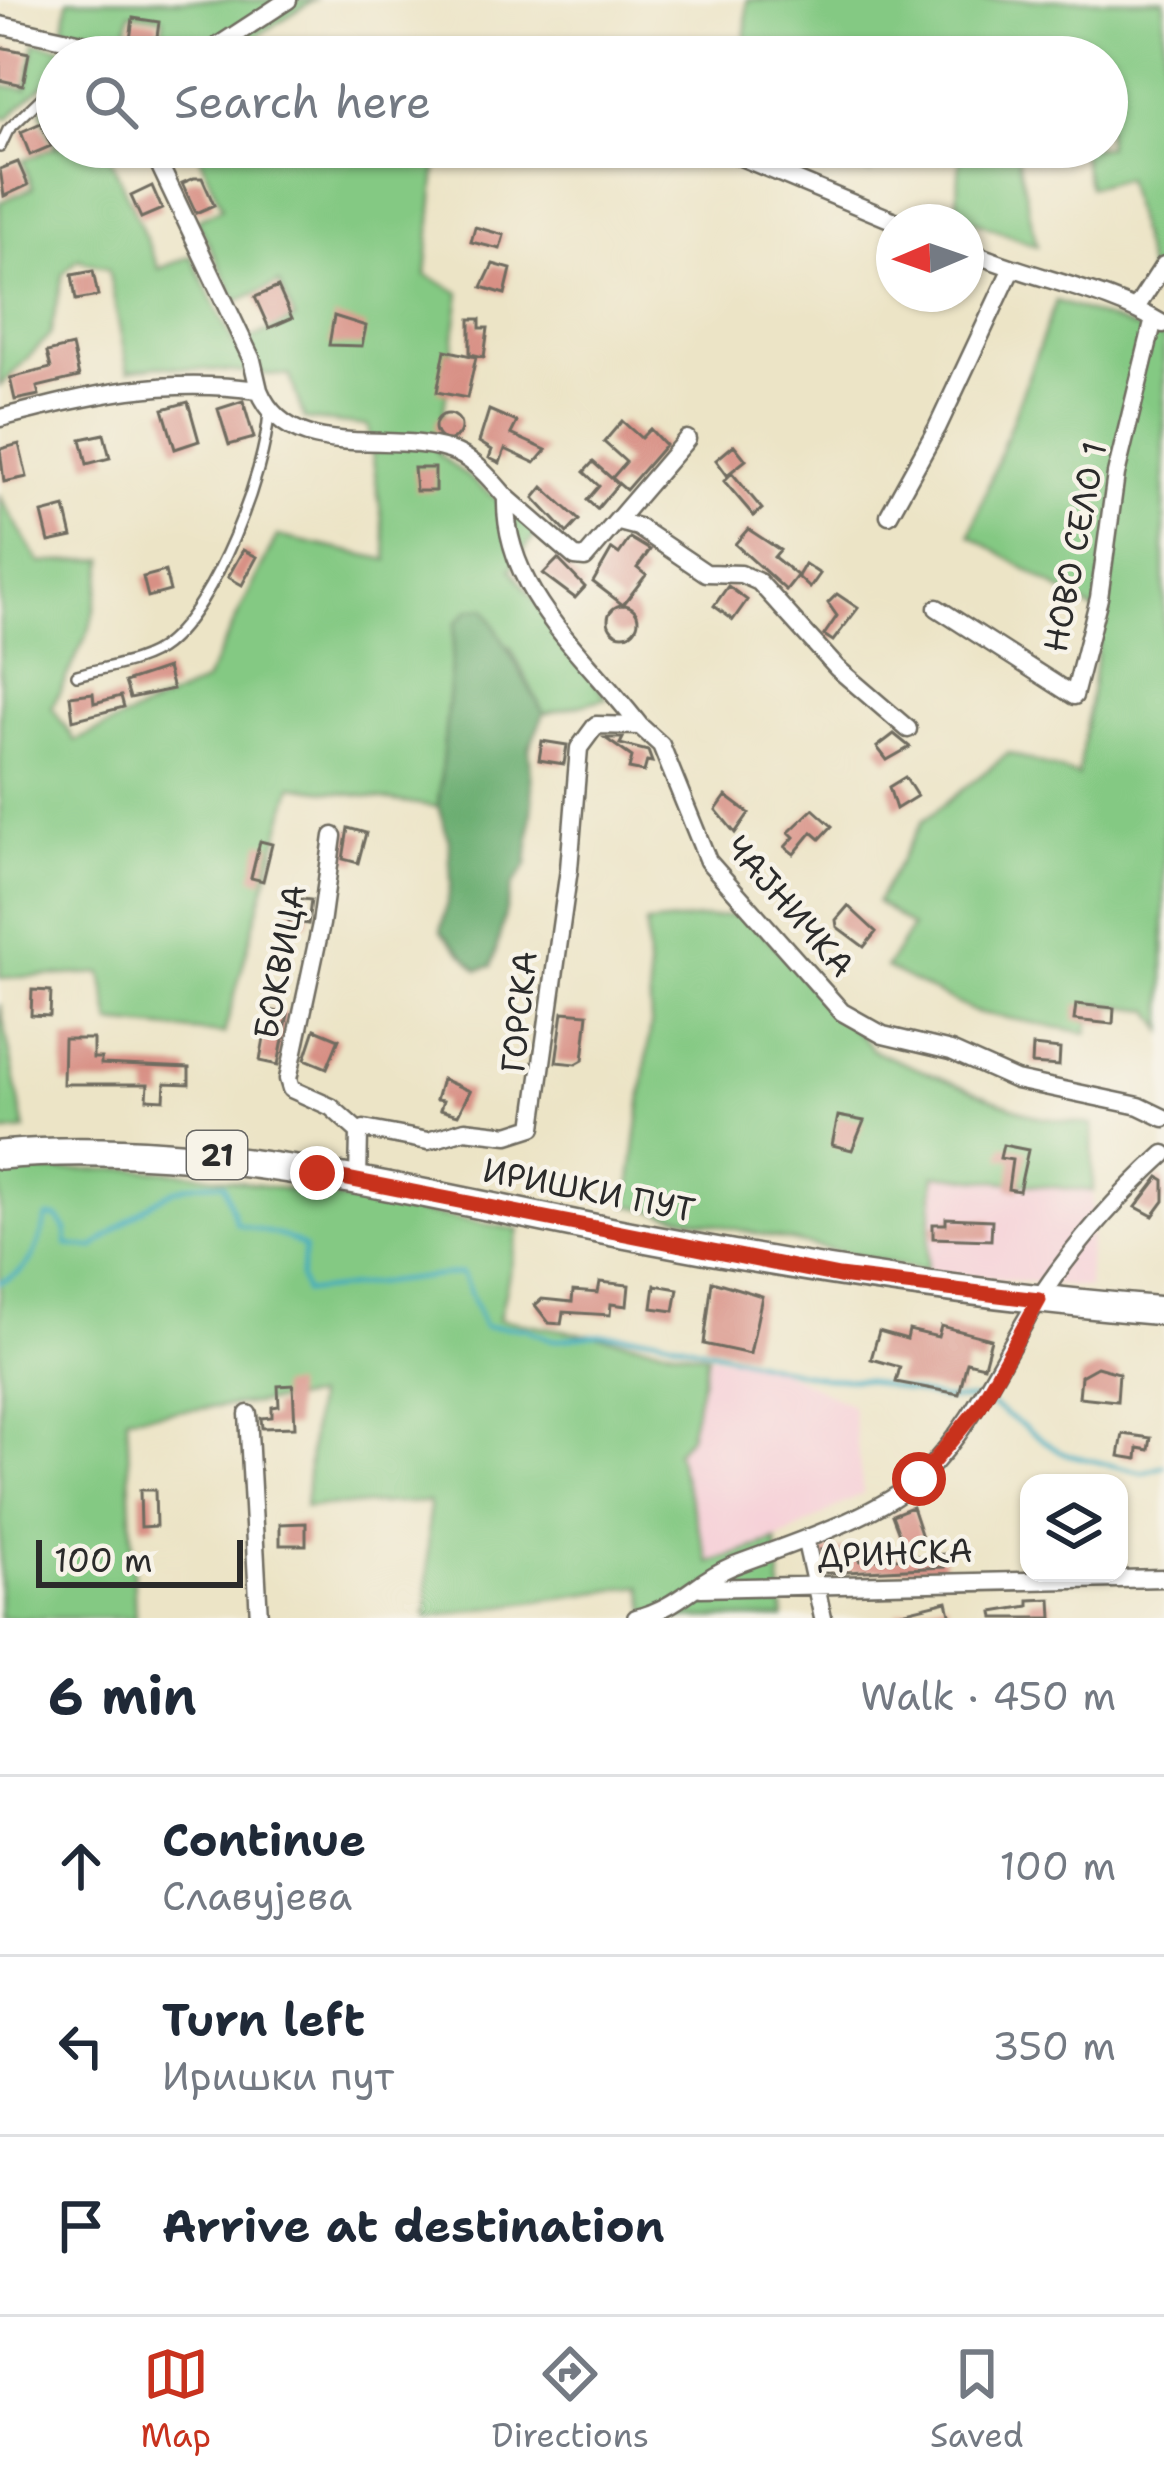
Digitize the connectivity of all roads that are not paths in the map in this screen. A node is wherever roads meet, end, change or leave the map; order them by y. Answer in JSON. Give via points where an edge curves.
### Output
{"nodes":[{"id":1,"x":288,"y":0,"type":"edge"},
{"id":2,"x":0,"y":25,"type":"edge"},
{"id":3,"x":44,"y":36,"type":"edge"},
{"id":4,"x":233,"y":36,"type":"edge"},
{"id":5,"x":36,"y":103,"type":"edge"},
{"id":6,"x":0,"y":147,"type":"edge"},
{"id":7,"x":161,"y":168,"type":"edge"},
{"id":8,"x":767,"y":168,"type":"edge"},
{"id":9,"x":876,"y":213,"type":"edge"},
{"id":10,"x":984,"y":258,"type":"edge"},
{"id":11,"x":1164,"y":265,"type":"edge"},
{"id":12,"x":1011,"y":270,"type":"junction"},
{"id":13,"x":1136,"y":308,"type":"junction"},
{"id":14,"x":1159,"y":322,"type":"edge"},
{"id":15,"x":260,"y":390,"type":"junction"},
{"id":16,"x":269,"y":412,"type":"junction"},
{"id":17,"x":0,"y":418,"type":"edge"},
{"id":18,"x":687,"y":439,"type":"dead end"},
{"id":19,"x":506,"y":497,"type":"junction"},
{"id":20,"x":889,"y":514,"type":"dead end"},
{"id":21,"x":619,"y":523,"type":"junction"},
{"id":22,"x":937,"y":608,"type":"dead end"},
{"id":23,"x":77,"y":675,"type":"dead end"},
{"id":24,"x":640,"y":726,"type":"junction"},
{"id":25,"x":908,"y":729,"type":"dead end"},
{"id":26,"x":333,"y":836,"type":"dead end"},
{"id":27,"x":1164,"y":1118,"type":"edge"},
{"id":28,"x":359,"y":1132,"type":"junction"},
{"id":29,"x":1164,"y":1154,"type":"edge"},
{"id":30,"x":0,"y":1155,"type":"edge"},
{"id":31,"x":358,"y":1181,"type":"junction"},
{"id":32,"x":1039,"y":1300,"type":"junction"},
{"id":33,"x":1164,"y":1312,"type":"edge"},
{"id":34,"x":248,"y":1414,"type":"dead end"},
{"id":35,"x":806,"y":1542,"type":"junction"},
{"id":36,"x":1164,"y":1578,"type":"edge"},
{"id":37,"x":813,"y":1586,"type":"junction"},
{"id":38,"x":700,"y":1588,"type":"junction"},
{"id":39,"x":259,"y":1618,"type":"edge"},
{"id":40,"x":636,"y":1618,"type":"edge"},
{"id":41,"x":823,"y":1618,"type":"edge"}],
"edges":[{"from":1,"to":4,"type":"street"},
{"from":2,"to":3,"type":"street"},
{"from":5,"to":6,"type":"lane"},
{"from":7,"to":15,"type":"street"},
{"from":8,"to":9,"type":"street"},
{"from":10,"to":12,"type":"street"},
{"from":11,"to":13,"type":"street"},
{"from":12,"to":13,"type":"street"},
{"from":12,"to":20,"type":"street"},
{"from":13,"to":14,"type":"street"},
{"from":14,"to":22,"type":"street","name":"НОВО СЕЛО 1","via":[[1116,474],[1100,598],[1074,696]]},
{"from":15,"to":16,"type":"street"},
{"from":15,"to":17,"type":"street","via":[[164,382]]},
{"from":16,"to":19,"type":"street","via":[[308,435],[452,451]]},
{"from":16,"to":23,"type":"lane","via":[[257,475],[180,629],[153,653]]},
{"from":18,"to":21,"type":"street"},
{"from":19,"to":21,"type":"street","via":[[581,558]]},
{"from":19,"to":24,"type":"street","name":"ЧАЈНИЧКА","via":[[508,546],[522,579]]},
{"from":21,"to":25,"type":"street","via":[[706,573],[759,582],[837,668]]},
{"from":24,"to":27,"type":"street","name":"ЧАЈНИЧКА","via":[[661,745],[708,861],[842,1012],[883,1035],[950,1051],[1016,1080]]},
{"from":24,"to":28,"type":"street","name":"ГОРСКА","via":[[596,725],[579,748],[533,1127],[508,1135],[465,1130],[428,1141]]},
{"from":26,"to":28,"type":"street","name":"БОКВИЦА","via":[[288,1083]]},
{"from":28,"to":31,"type":"street"},
{"from":29,"to":32,"type":"street","via":[[1097,1223]]},
{"from":30,"to":31,"type":"main road","name":"ИРИШКИ ПУТ","number":"21","via":[[202,1154]]},
{"from":31,"to":32,"type":"main road","name":"ИРИШКИ ПУТ","number":"21","via":[[839,1276]]},
{"from":32,"to":33,"type":"main road","name":"ИРИШКИ ПУТ","number":"21"},
{"from":32,"to":35,"type":"street","via":[[980,1406],[919,1479]]},
{"from":34,"to":39,"type":"street"},
{"from":35,"to":37,"type":"street"},
{"from":35,"to":38,"type":"street","via":[[727,1568]]},
{"from":36,"to":37,"type":"street","name":"ДРИНСКА"},
{"from":37,"to":38,"type":"street","name":"ДРИНСКА"},
{"from":37,"to":41,"type":"street"},
{"from":38,"to":40,"type":"street"}]}
